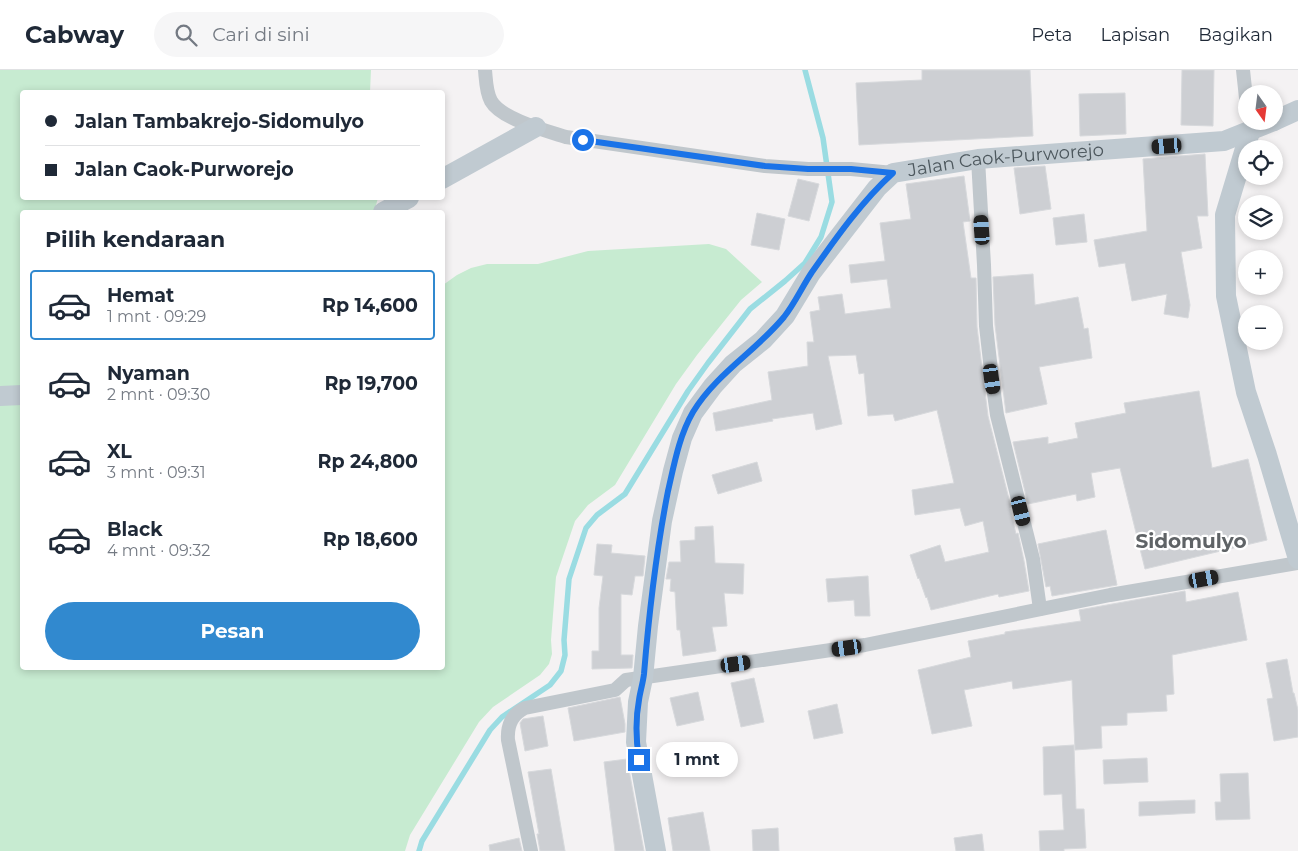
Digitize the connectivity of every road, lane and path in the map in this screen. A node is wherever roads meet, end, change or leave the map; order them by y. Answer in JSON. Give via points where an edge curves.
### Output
{"nodes":[{"id":1,"x":485,"y":70,"type":"edge"},
{"id":2,"x":1243,"y":70,"type":"edge"},
{"id":3,"x":1245,"y":85,"type":"edge"},
{"id":4,"x":1298,"y":110,"type":"edge"},
{"id":5,"x":1283,"y":117,"type":"edge"},
{"id":6,"x":536,"y":127,"type":"junction"},
{"id":7,"x":1244,"y":130,"type":"edge"},
{"id":8,"x":1248,"y":130,"type":"edge"},
{"id":9,"x":978,"y":159,"type":"junction"},
{"id":10,"x":893,"y":173,"type":"junction"},
{"id":11,"x":445,"y":177,"type":"edge"},
{"id":12,"x":405,"y":200,"type":"edge"},
{"id":13,"x":387,"y":210,"type":"edge"},
{"id":14,"x":20,"y":395,"type":"edge"},
{"id":15,"x":0,"y":396,"type":"edge"},
{"id":16,"x":1298,"y":559,"type":"edge"},
{"id":17,"x":1298,"y":563,"type":"edge"},
{"id":18,"x":1040,"y":609,"type":"junction"},
{"id":19,"x":643,"y":678,"type":"junction"},
{"id":20,"x":531,"y":851,"type":"edge"},
{"id":21,"x":656,"y":851,"type":"edge"}],
"edges":[{"from":1,"to":6,"type":"street","via":[[488,93],[499,110]]},
{"from":2,"to":3,"type":"street"},
{"from":4,"to":5,"type":"street","name":"Jalan Caok-Purworejo"},
{"from":6,"to":10,"type":"street","via":[[566,137],[765,166]]},
{"from":6,"to":11,"type":"street"},
{"from":7,"to":9,"type":"street","name":"Jalan Caok-Purworejo","via":[[1224,141]]},
{"from":8,"to":16,"type":"street","via":[[1225,215],[1226,296],[1246,392]]},
{"from":9,"to":10,"type":"street","name":"Jalan Caok-Purworejo"},
{"from":9,"to":18,"type":"street","via":[[986,326],[993,388],[1033,559]]},
{"from":10,"to":19,"type":"street","name":"Jalan Caok-Purworejo","via":[[876,188],[839,236],[785,316],[713,386],[693,413],[682,438],[662,521]]},
{"from":12,"to":13,"type":"street"},
{"from":14,"to":15,"type":"street"},
{"from":17,"to":18,"type":"street"},
{"from":18,"to":19,"type":"street","via":[[865,645]]},
{"from":19,"to":20,"type":"street","via":[[626,680],[615,690],[525,708],[514,715],[508,740]]},
{"from":19,"to":21,"type":"street","name":"Jalan Caok-Purworejo","via":[[636,742]]}]}
